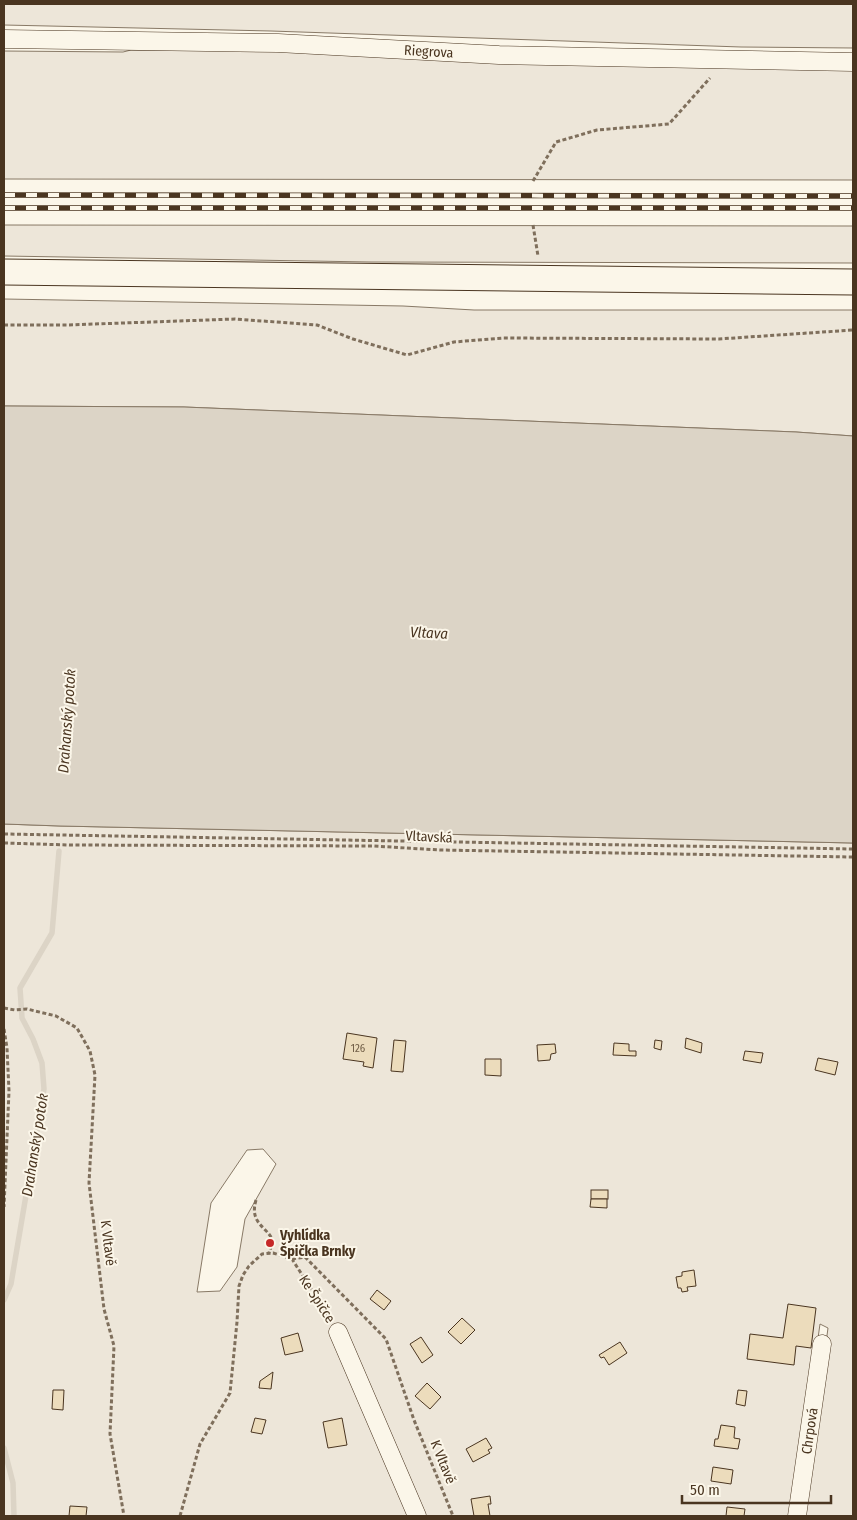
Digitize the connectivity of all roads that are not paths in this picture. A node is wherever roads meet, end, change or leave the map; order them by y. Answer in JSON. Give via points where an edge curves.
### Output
{"nodes":[{"id":1,"x":4,"y":39,"type":"edge"},
{"id":2,"x":853,"y":62,"type":"edge"},
{"id":3,"x":4,"y":272,"type":"edge"},
{"id":4,"x":853,"y":282,"type":"edge"},
{"id":5,"x":338,"y":1332,"type":"road end"},
{"id":6,"x":822,"y":1344,"type":"dead end"},
{"id":7,"x":417,"y":1516,"type":"edge"},
{"id":8,"x":797,"y":1516,"type":"edge"}],
"edges":[{"from":1,"to":2,"type":"street","name":"Riegrova","via":[[278,42],[499,55]]},
{"from":3,"to":4,"type":"main road"},
{"from":5,"to":7,"type":"street","name":"Ke Špičce"},
{"from":6,"to":8,"type":"street","name":"Chrpová"}]}
